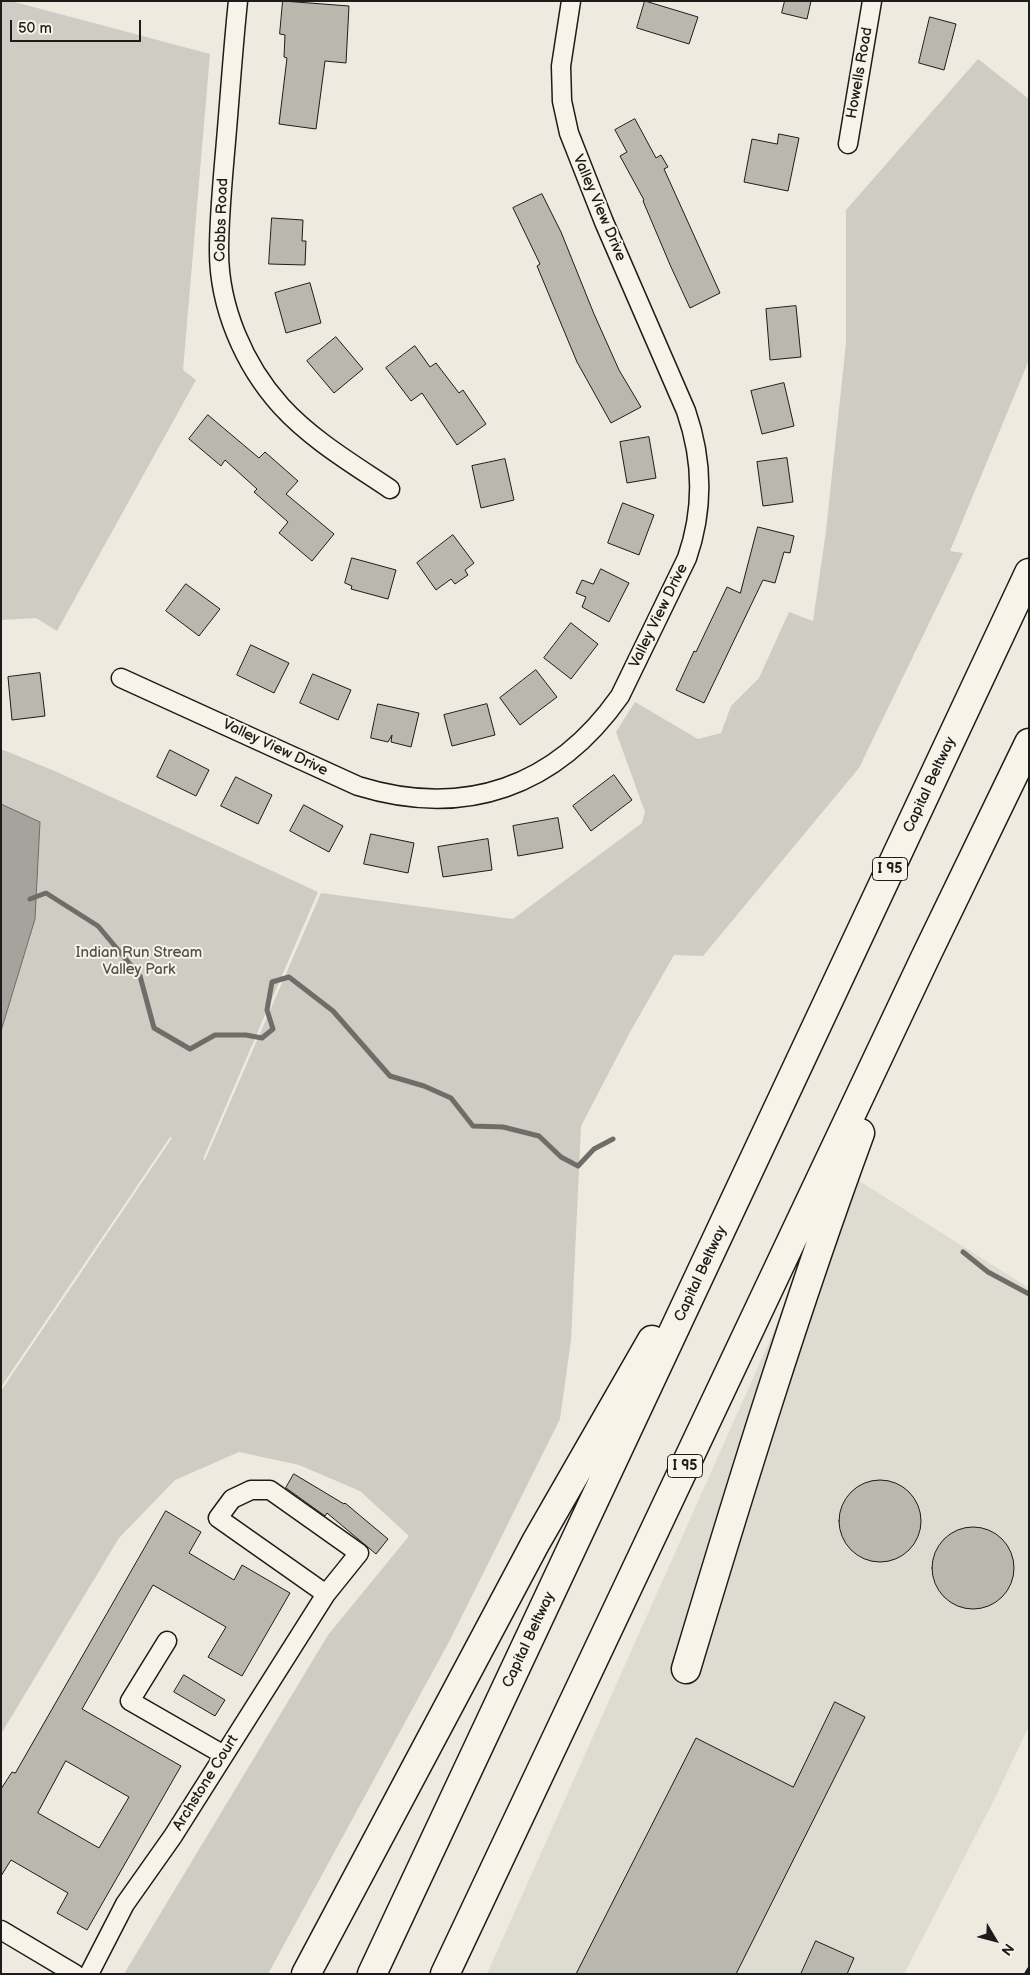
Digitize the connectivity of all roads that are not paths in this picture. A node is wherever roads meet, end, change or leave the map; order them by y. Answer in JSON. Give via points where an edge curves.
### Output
{"nodes":[{"id":1,"x":238,"y":1,"type":"edge"},
{"id":2,"x":571,"y":1,"type":"edge"},
{"id":3,"x":872,"y":1,"type":"edge"},
{"id":4,"x":848,"y":144,"type":"dead end"},
{"id":5,"x":390,"y":489,"type":"dead end"},
{"id":6,"x":1029,"y":573,"type":"edge"},
{"id":7,"x":121,"y":678,"type":"dead end"},
{"id":8,"x":1029,"y":743,"type":"edge"},
{"id":9,"x":925,"y":958,"type":"junction"},
{"id":10,"x":752,"y":1166,"type":"junction"},
{"id":11,"x":326,"y":1594,"type":"junction"},
{"id":12,"x":167,"y":1641,"type":"dead end"},
{"id":13,"x":686,"y":1669,"type":"dead end"},
{"id":14,"x":224,"y":1755,"type":"junction"},
{"id":15,"x":1,"y":1930,"type":"edge"},
{"id":16,"x":75,"y":1974,"type":"edge"},
{"id":17,"x":89,"y":1974,"type":"edge"},
{"id":18,"x":306,"y":1974,"type":"edge"},
{"id":19,"x":372,"y":1974,"type":"edge"},
{"id":20,"x":444,"y":1974,"type":"edge"}],
"edges":[{"from":1,"to":5,"type":"street","name":"Cobbs Road","via":[[219,251],[225,298],[232,322],[265,387],[298,423]]},
{"from":2,"to":7,"type":"street","name":"Valley View Drive","via":[[562,66],[562,100],[569,133],[686,411],[696,443],[700,472],[699,516],[688,558],[620,696],[587,737],[545,769],[494,791],[441,800],[384,794],[358,786]]},
{"from":3,"to":4,"type":"street","name":"Howells Road"},
{"from":6,"to":10,"type":"highway","name":"Capital Beltway","number":"I 95"},
{"from":8,"to":9,"type":"highway","number":"I 95"},
{"from":9,"to":13,"type":"highway","via":[[806,1285]]},
{"from":9,"to":20,"type":"highway","number":"I 95"},
{"from":10,"to":18,"type":"highway","via":[[536,1542]]},
{"from":10,"to":19,"type":"highway","name":"Capital Beltway","number":"I 95"},
{"from":11,"to":11,"type":"street","name":"Archstone Court","via":[[218,1518],[232,1499],[251,1490],[270,1490],[359,1553]]},
{"from":11,"to":14,"type":"street","name":"Archstone Court"},
{"from":12,"to":14,"type":"street","via":[[130,1701]]},
{"from":14,"to":17,"type":"street","name":"Archstone Court","via":[[125,1904]]},
{"from":15,"to":16,"type":"street"}]}
